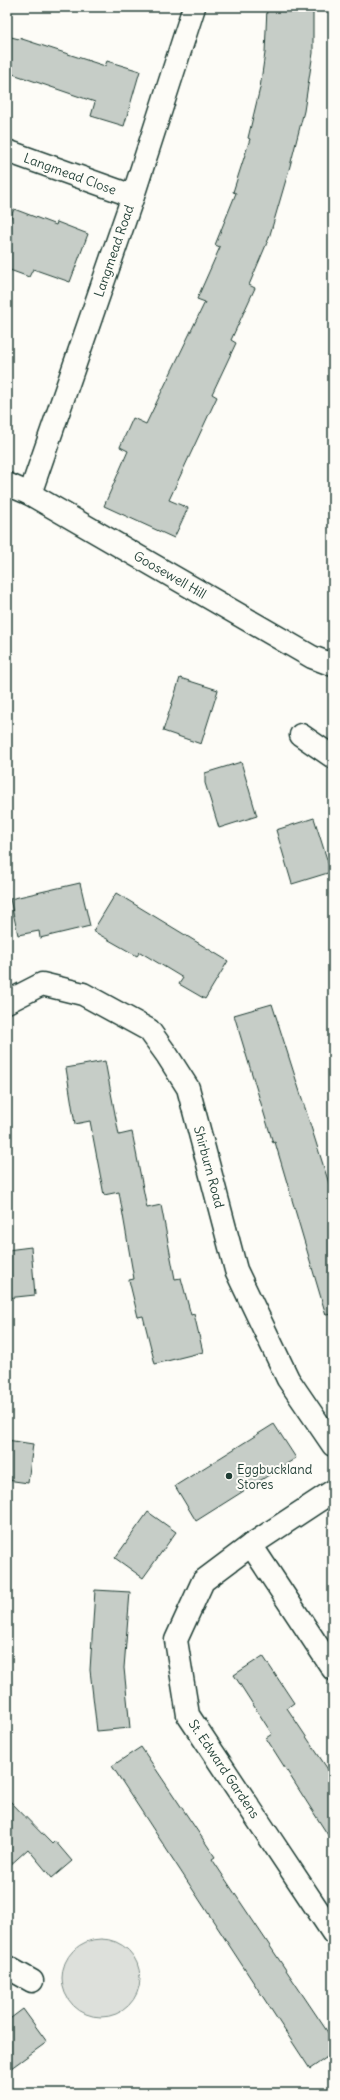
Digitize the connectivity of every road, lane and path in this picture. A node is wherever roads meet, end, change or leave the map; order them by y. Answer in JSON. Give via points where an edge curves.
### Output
{"nodes":[{"id":1,"x":194,"y":7,"type":"edge"},
{"id":2,"x":7,"y":151,"type":"edge"},
{"id":3,"x":133,"y":196,"type":"junction"},
{"id":4,"x":7,"y":484,"type":"edge"},
{"id":5,"x":30,"y":494,"type":"junction"},
{"id":6,"x":333,"y":665,"type":"edge"},
{"id":7,"x":301,"y":735,"type":"dead end"},
{"id":8,"x":333,"y":757,"type":"edge"},
{"id":9,"x":7,"y":1002,"type":"edge"},
{"id":10,"x":333,"y":1445,"type":"edge"},
{"id":11,"x":333,"y":1491,"type":"edge"},
{"id":12,"x":251,"y":1544,"type":"junction"},
{"id":13,"x":333,"y":1670,"type":"edge"},
{"id":14,"x":333,"y":1932,"type":"edge"},
{"id":15,"x":7,"y":1967,"type":"edge"},
{"id":16,"x":32,"y":1981,"type":"dead end"}],
"edges":[{"from":1,"to":3,"type":"street","name":"Langmead Road"},
{"from":2,"to":3,"type":"street","name":"Langmead Close"},
{"from":3,"to":5,"type":"street","name":"Langmead Road"},
{"from":4,"to":5,"type":"street","name":"Goosewell Hill"},
{"from":5,"to":6,"type":"street","name":"Goosewell Hill","via":[[300,650]]},
{"from":7,"to":8,"type":"street"},
{"from":9,"to":10,"type":"street","name":"Shirburn Road","via":[[42,984],[83,994],[149,1030],[188,1088],[236,1270],[288,1379]]},
{"from":11,"to":12,"type":"street","name":"St. Edward Gardens"},
{"from":12,"to":13,"type":"street"},
{"from":12,"to":14,"type":"street","name":"St. Edward Gardens","via":[[203,1581],[176,1640],[188,1715]]},
{"from":15,"to":16,"type":"street"}]}
